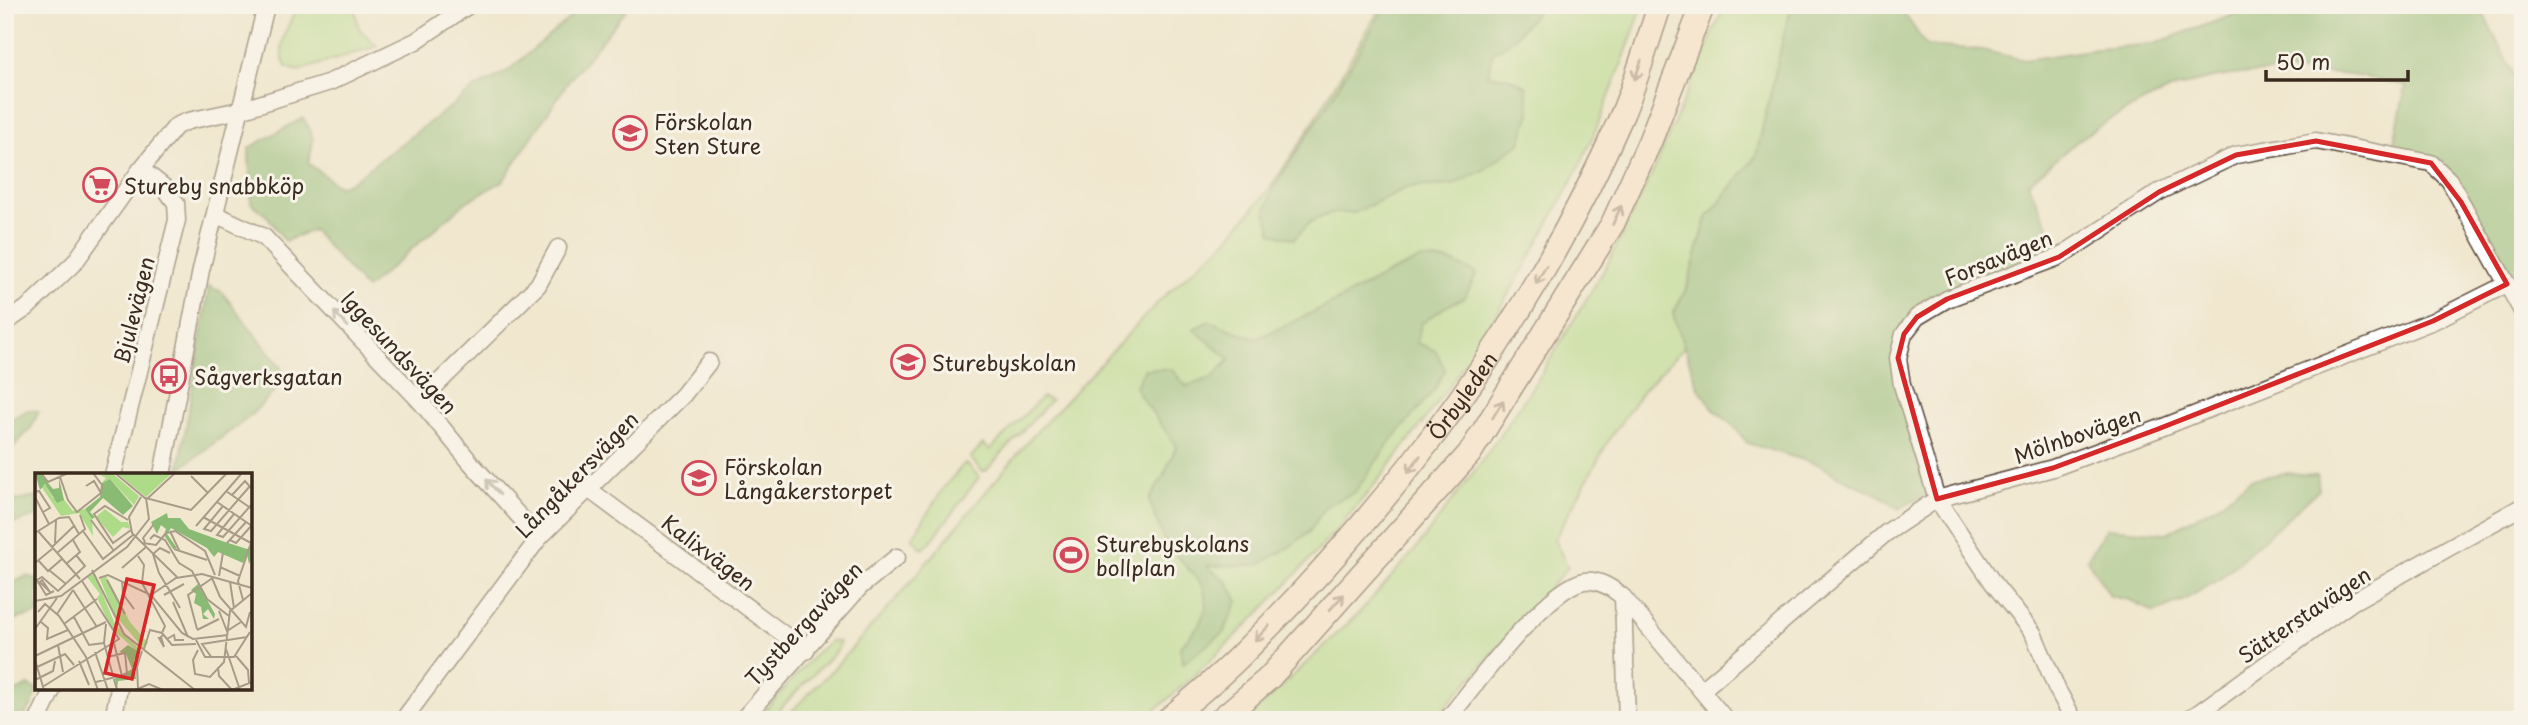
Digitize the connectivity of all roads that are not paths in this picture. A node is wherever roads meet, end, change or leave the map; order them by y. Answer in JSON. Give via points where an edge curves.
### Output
{"nodes":[{"id":1,"x":469,"y":5,"type":"edge"},
{"id":2,"x":1660,"y":5,"type":"edge"},
{"id":3,"x":1703,"y":5,"type":"edge"},
{"id":4,"x":264,"y":7,"type":"edge"},
{"id":5,"x":240,"y":110,"type":"junction"},
{"id":6,"x":141,"y":169,"type":"junction"},
{"id":7,"x":215,"y":214,"type":"junction"},
{"id":8,"x":558,"y":248,"type":"dead end"},
{"id":9,"x":2508,"y":284,"type":"junction"},
{"id":10,"x":2523,"y":313,"type":"edge"},
{"id":11,"x":5,"y":323,"type":"edge"},
{"id":12,"x":709,"y":362,"type":"dead end"},
{"id":13,"x":420,"y":401,"type":"junction"},
{"id":14,"x":114,"y":473,"type":"edge"},
{"id":15,"x":162,"y":473,"type":"edge"},
{"id":16,"x":587,"y":488,"type":"junction"},
{"id":17,"x":1937,"y":499,"type":"junction"},
{"id":18,"x":2523,"y":506,"type":"edge"},
{"id":19,"x":539,"y":538,"type":"junction"},
{"id":20,"x":897,"y":557,"type":"dead end"},
{"id":21,"x":1623,"y":597,"type":"junction"},
{"id":22,"x":806,"y":651,"type":"junction"},
{"id":23,"x":52,"y":690,"type":"edge"},
{"id":24,"x":119,"y":690,"type":"edge"},
{"id":25,"x":1702,"y":690,"type":"junction"},
{"id":26,"x":38,"y":720,"type":"edge"},
{"id":27,"x":113,"y":720,"type":"edge"},
{"id":28,"x":403,"y":720,"type":"edge"},
{"id":29,"x":742,"y":720,"type":"edge"},
{"id":30,"x":1168,"y":720,"type":"edge"},
{"id":31,"x":1220,"y":720,"type":"edge"},
{"id":32,"x":1447,"y":720,"type":"edge"},
{"id":33,"x":1627,"y":720,"type":"edge"},
{"id":34,"x":1726,"y":720,"type":"edge"},
{"id":35,"x":2074,"y":720,"type":"edge"},
{"id":36,"x":2185,"y":720,"type":"edge"}],
"edges":[{"from":1,"to":5,"type":"street","via":[[416,41],[330,82]]},
{"from":2,"to":30,"type":"main road","name":"Örbyleden","one_way":true,"via":[[1623,114],[1578,207],[1475,379],[1412,467],[1327,567],[1237,659]]},
{"from":31,"to":3,"type":"main road","name":"Örbyleden","one_way":true,"via":[[1269,678],[1470,453],[1613,223]]},
{"from":4,"to":5,"type":"street"},
{"from":5,"to":6,"type":"street","via":[[176,126]]},
{"from":5,"to":7,"type":"street"},
{"from":6,"to":11,"type":"street","via":[[75,261]]},
{"from":6,"to":14,"type":"street","name":"Bjulevägen","via":[[176,203],[177,220]]},
{"from":13,"to":7,"type":"street","name":"Iggesundsvägen","one_way":true,"via":[[264,237]]},
{"from":7,"to":15,"type":"street"},
{"from":8,"to":13,"type":"street","via":[[538,285]]},
{"from":9,"to":10,"type":"street","name":"Forsavägen"},
{"from":9,"to":17,"type":"street","name":"Mölnbovägen","via":[[2433,321],[2158,429],[2053,468]]},
{"from":9,"to":17,"type":"street","name":"Forsavägen","via":[[2449,180],[2431,163],[2316,141],[2236,155],[2159,192],[2059,257],[1947,299],[1917,317],[1904,334],[1898,358]]},
{"from":12,"to":16,"type":"street","name":"Långåkersvägen","via":[[682,395]]},
{"from":19,"to":13,"type":"street","name":"Iggesundsvägen","one_way":true},
{"from":16,"to":19,"type":"street","name":"Långåkersvägen"},
{"from":16,"to":22,"type":"street","name":"Kalixvägen"},
{"from":17,"to":25,"type":"street","name":"Mölnbovägen","via":[[1876,541]]},
{"from":17,"to":35,"type":"street","name":"Forsavägen","via":[[1993,583],[2033,632]]},
{"from":18,"to":36,"type":"street","name":"Sätterstavägen","via":[[2352,601]]},
{"from":19,"to":28,"type":"street","name":"Långåkersvägen"},
{"from":20,"to":22,"type":"street","name":"Tystbergavägen","via":[[861,586]]},
{"from":21,"to":25,"type":"street"},
{"from":21,"to":32,"type":"street","via":[[1607,585],[1585,581],[1566,588],[1500,654]]},
{"from":21,"to":33,"type":"street"},
{"from":22,"to":29,"type":"street","name":"Tystbergavägen"},
{"from":23,"to":26,"type":"street"},
{"from":24,"to":27,"type":"street"},
{"from":25,"to":34,"type":"street"}]}
